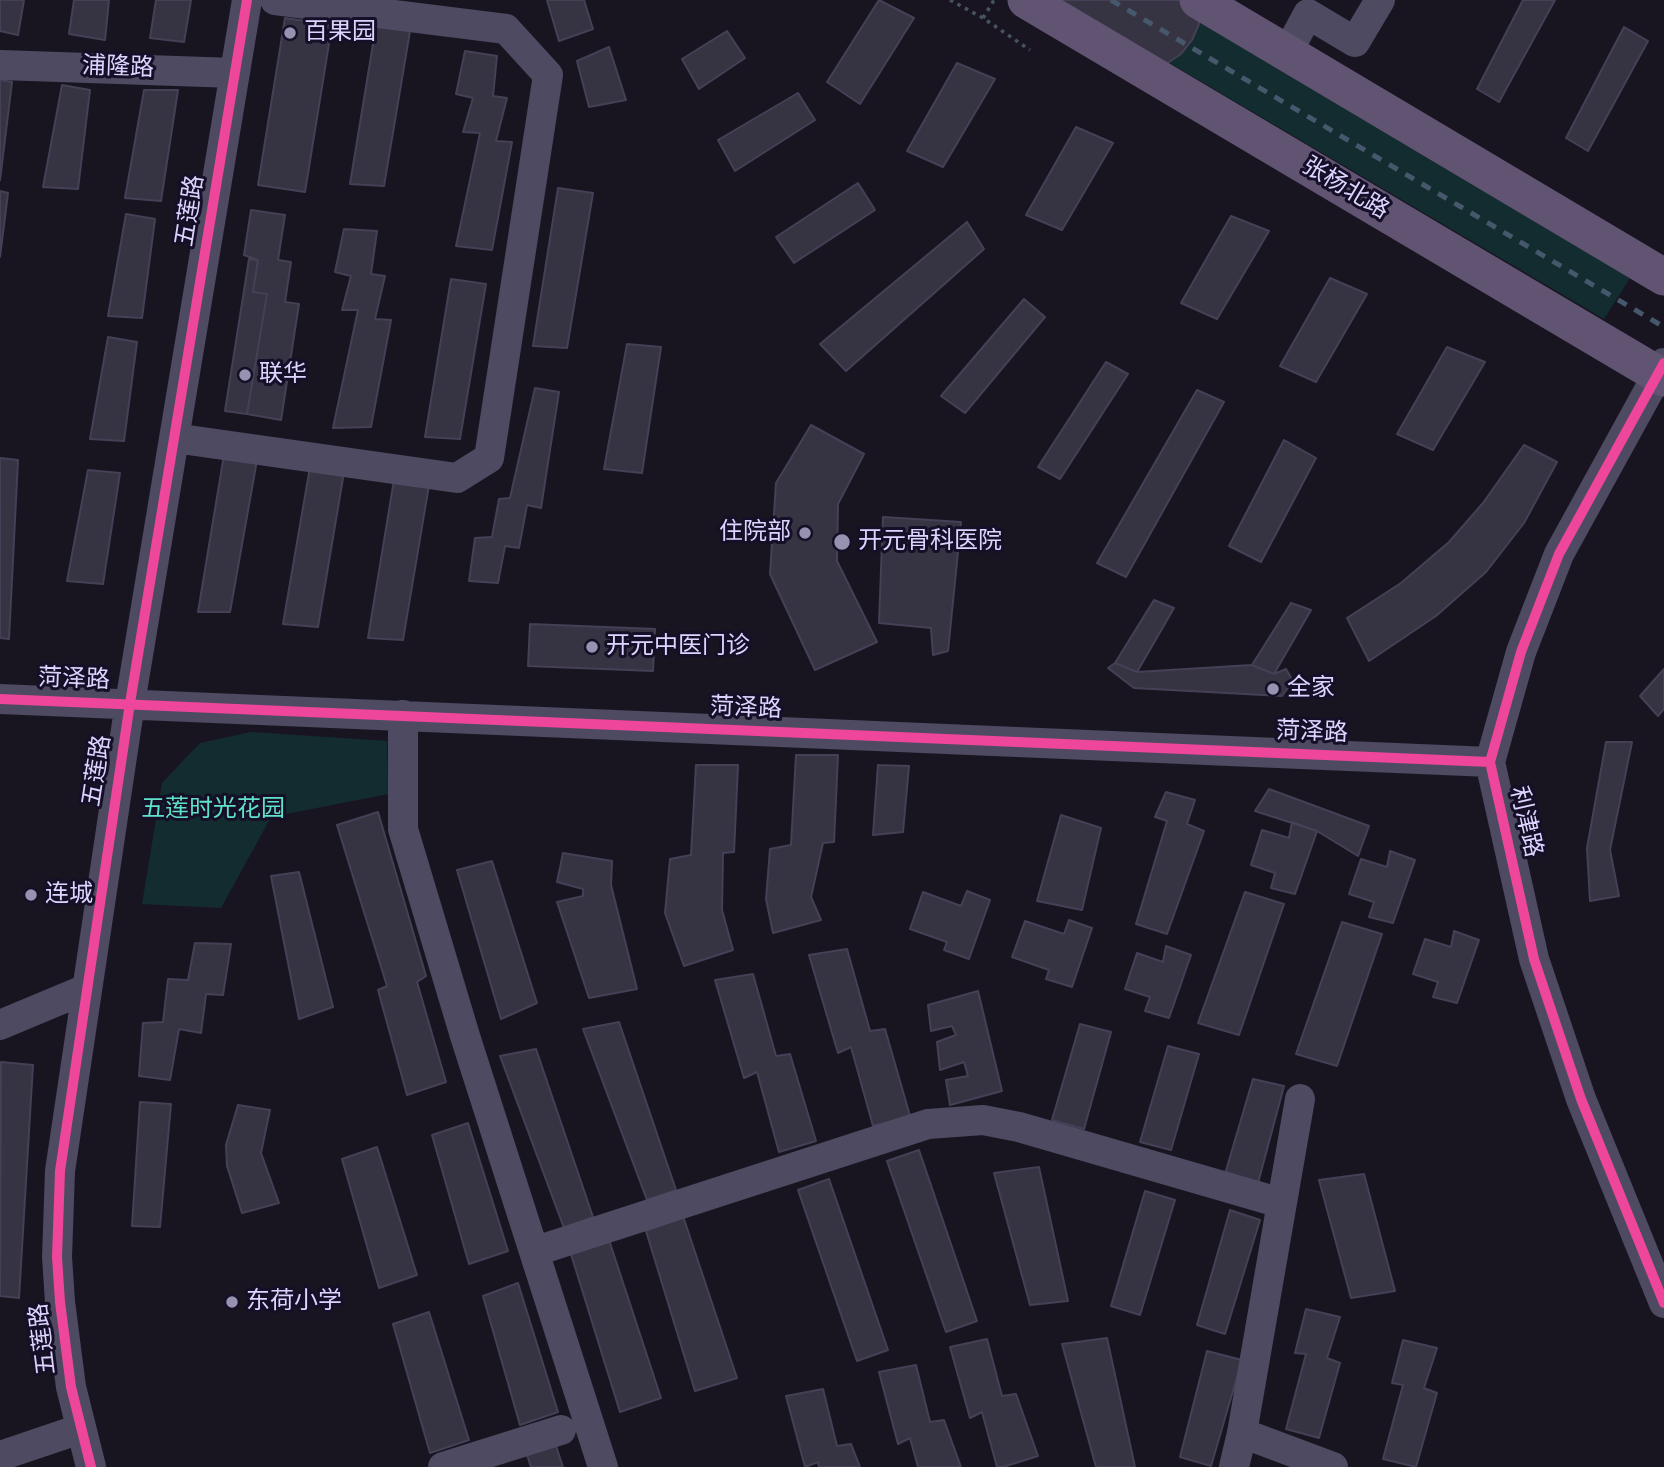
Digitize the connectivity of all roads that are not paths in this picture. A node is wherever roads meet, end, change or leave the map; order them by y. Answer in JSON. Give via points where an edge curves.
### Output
{"nodes":[{"id":1,"x":247,"y":0,"type":"edge"},
{"id":2,"x":275,"y":0,"type":"edge"},
{"id":3,"x":1026,"y":0,"type":"edge"},
{"id":4,"x":1198,"y":0,"type":"edge"},
{"id":5,"x":1380,"y":0,"type":"edge"},
{"id":6,"x":1287,"y":53,"type":"junction"},
{"id":7,"x":0,"y":65,"type":"edge"},
{"id":8,"x":235,"y":73,"type":"junction"},
{"id":9,"x":1664,"y":277,"type":"edge"},
{"id":10,"x":1662,"y":372,"type":"edge"},
{"id":11,"x":174,"y":438,"type":"junction"},
{"id":12,"x":0,"y":699,"type":"edge"},
{"id":13,"x":130,"y":703,"type":"junction"},
{"id":14,"x":403,"y":715,"type":"junction"},
{"id":15,"x":1490,"y":762,"type":"junction"},
{"id":16,"x":86,"y":989,"type":"junction"},
{"id":17,"x":0,"y":1025,"type":"edge"},
{"id":18,"x":1300,"y":1099,"type":"dead end"},
{"id":19,"x":1281,"y":1203,"type":"junction"},
{"id":20,"x":536,"y":1251,"type":"junction"},
{"id":21,"x":1664,"y":1303,"type":"edge"},
{"id":22,"x":80,"y":1429,"type":"junction"},
{"id":23,"x":561,"y":1430,"type":"dead end"},
{"id":24,"x":1242,"y":1433,"type":"junction"},
{"id":25,"x":0,"y":1456,"type":"edge"},
{"id":26,"x":91,"y":1467,"type":"edge"},
{"id":27,"x":443,"y":1467,"type":"edge"},
{"id":28,"x":603,"y":1467,"type":"edge"},
{"id":29,"x":1234,"y":1467,"type":"edge"},
{"id":30,"x":1333,"y":1467,"type":"edge"}],
"edges":[{"from":1,"to":8,"type":"street","name":"五莲路"},
{"from":2,"to":11,"type":"street","via":[[506,29],[548,75],[489,458],[457,478]]},
{"from":3,"to":10,"type":"main road","name":"张杨北路"},
{"from":4,"to":6,"type":"main road"},
{"from":5,"to":6,"type":"street","via":[[1355,42],[1308,14]]},
{"from":6,"to":9,"type":"main road"},
{"from":7,"to":8,"type":"street","name":"浦隆路"},
{"from":8,"to":11,"type":"street","name":"五莲路"},
{"from":10,"to":15,"type":"street","name":"利津路","via":[[1559,554],[1521,652]]},
{"from":11,"to":13,"type":"street","name":"五莲路"},
{"from":12,"to":13,"type":"street","name":"菏泽路"},
{"from":13,"to":14,"type":"street","name":"菏泽路"},
{"from":13,"to":16,"type":"street","name":"五莲路"},
{"from":14,"to":15,"type":"street","name":"菏泽路"},
{"from":14,"to":20,"type":"street","via":[[403,830]]},
{"from":15,"to":21,"type":"street","name":"利津路","via":[[1534,959],[1581,1099]]},
{"from":16,"to":17,"type":"street"},
{"from":16,"to":22,"type":"street","name":"五莲路","via":[[64,1139],[57,1257],[63,1334]]},
{"from":18,"to":19,"type":"street"},
{"from":19,"to":20,"type":"street","via":[[983,1120],[928,1124]]},
{"from":19,"to":24,"type":"street"},
{"from":20,"to":28,"type":"street"},
{"from":22,"to":25,"type":"street"},
{"from":22,"to":26,"type":"street","name":"五莲路"},
{"from":23,"to":27,"type":"street"},
{"from":24,"to":29,"type":"street"},
{"from":24,"to":30,"type":"street"}]}
